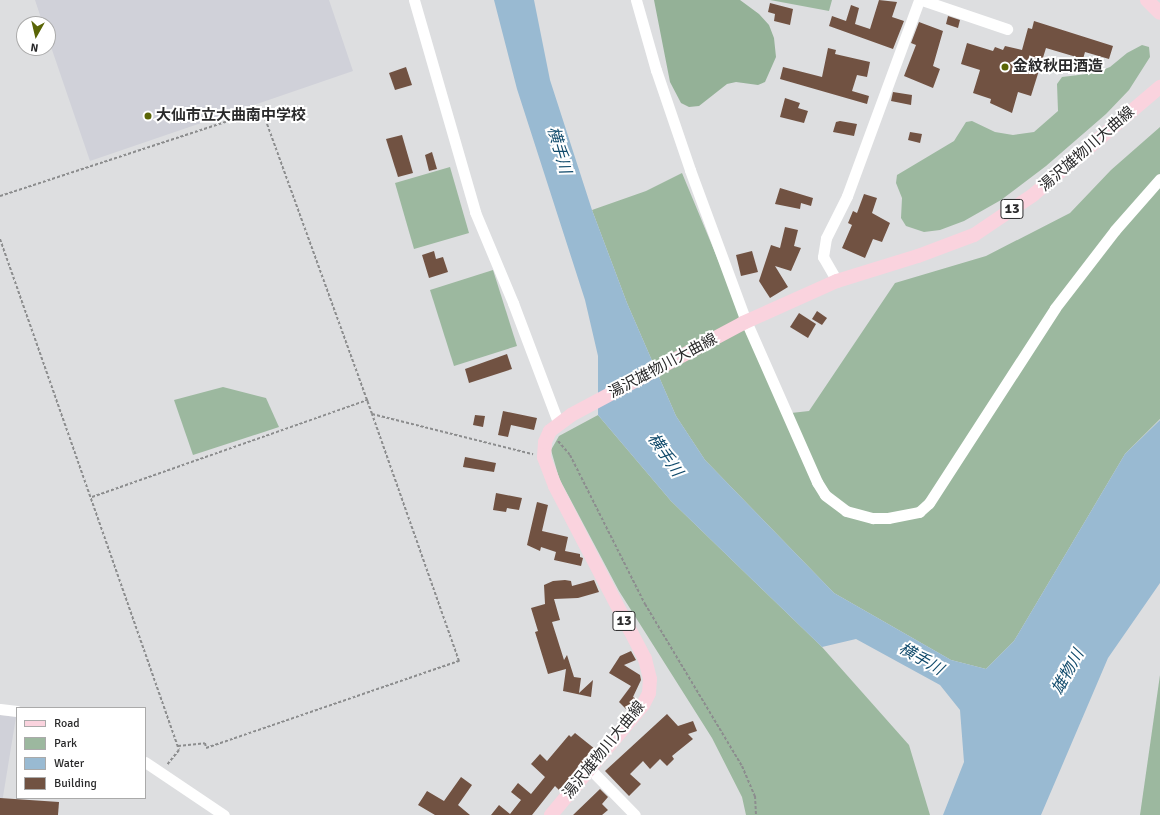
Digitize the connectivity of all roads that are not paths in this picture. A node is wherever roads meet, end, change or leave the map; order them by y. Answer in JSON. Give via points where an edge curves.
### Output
{"nodes":[{"id":1,"x":414,"y":0,"type":"edge"},
{"id":2,"x":636,"y":0,"type":"edge"},
{"id":3,"x":919,"y":0,"type":"edge"},
{"id":4,"x":922,"y":0,"type":"edge"},
{"id":5,"x":1147,"y":0,"type":"edge"},
{"id":6,"x":1160,"y":13,"type":"edge"},
{"id":7,"x":1007,"y":30,"type":"dead end"},
{"id":8,"x":1160,"y":87,"type":"edge"},
{"id":9,"x":1160,"y":179,"type":"edge"},
{"id":10,"x":837,"y":281,"type":"junction"},
{"id":11,"x":745,"y":322,"type":"junction"},
{"id":12,"x":554,"y":426,"type":"junction"},
{"id":13,"x":0,"y":709,"type":"edge"},
{"id":14,"x":16,"y":711,"type":"edge"},
{"id":15,"x":146,"y":763,"type":"edge"},
{"id":16,"x":590,"y":769,"type":"junction"},
{"id":17,"x":224,"y":815,"type":"edge"},
{"id":18,"x":551,"y":815,"type":"edge"},
{"id":19,"x":635,"y":815,"type":"edge"}],
"edges":[{"from":1,"to":12,"type":"street","via":[[475,212],[513,303]]},
{"from":2,"to":11,"type":"street","via":[[656,70]]},
{"from":3,"to":10,"type":"street","via":[[847,196],[826,238],[823,257]]},
{"from":4,"to":7,"type":"street"},
{"from":5,"to":6,"type":"main road"},
{"from":8,"to":10,"type":"main road","name":"湯沢雄物川大曲線","number":"13","via":[[1033,195],[974,235],[918,256]]},
{"from":9,"to":11,"type":"street","via":[[1115,230],[1055,308],[929,503],[919,512],[906,517],[873,518],[846,511],[825,495]]},
{"from":10,"to":11,"type":"main road","name":"湯沢雄物川大曲線","number":"13"},
{"from":11,"to":12,"type":"main road","name":"湯沢雄物川大曲線","number":"13","via":[[570,415]]},
{"from":12,"to":16,"type":"main road","name":"湯沢雄物川大曲線","number":"13","via":[[545,442],[544,457],[554,486],[645,659],[650,679],[649,693],[643,705]]},
{"from":13,"to":14,"type":"street"},
{"from":15,"to":17,"type":"street"},
{"from":16,"to":18,"type":"main road","name":"湯沢雄物川大曲線","number":"13"},
{"from":16,"to":19,"type":"street"}]}
